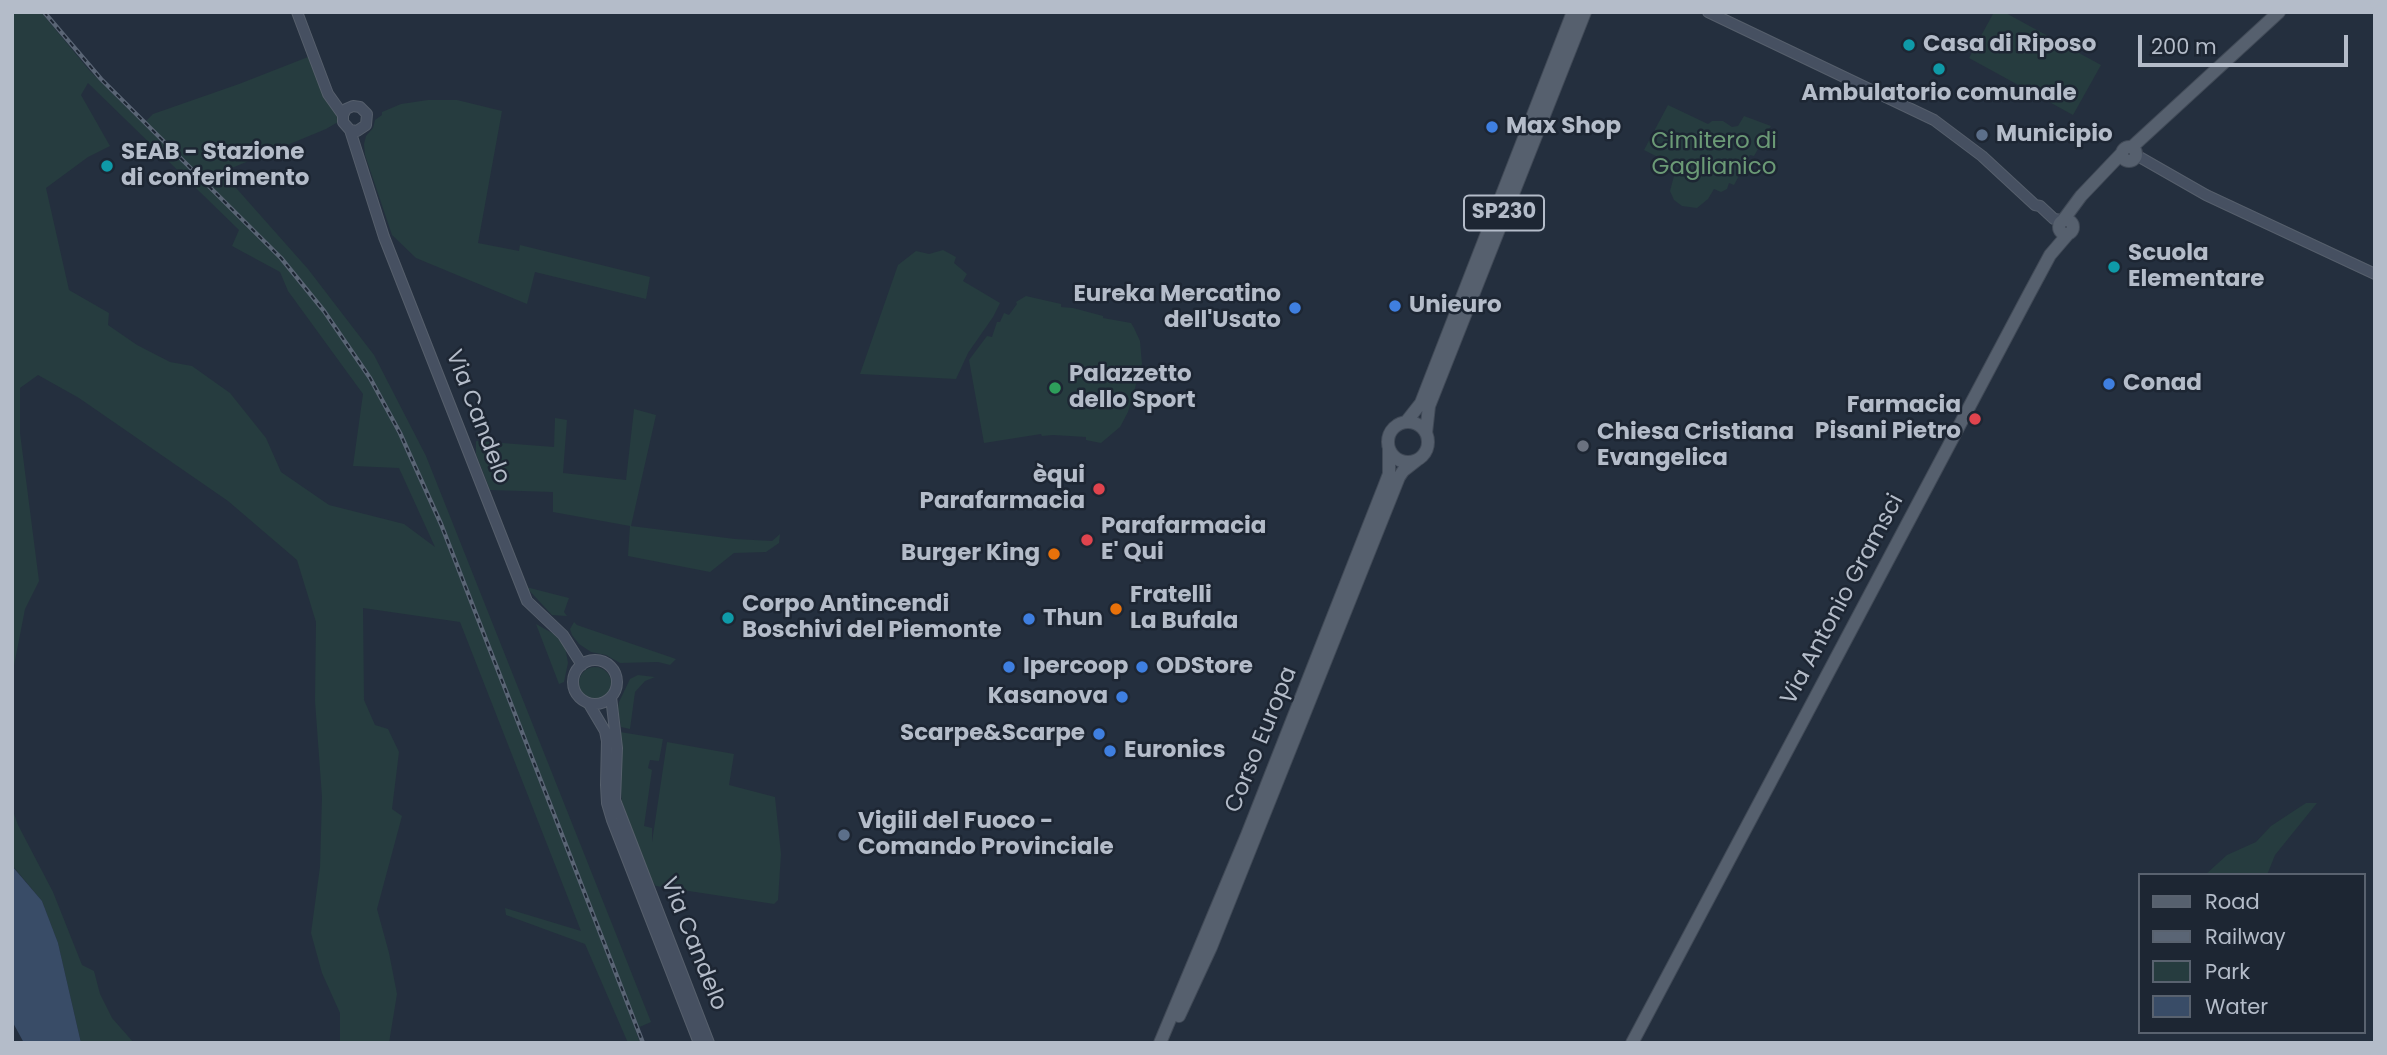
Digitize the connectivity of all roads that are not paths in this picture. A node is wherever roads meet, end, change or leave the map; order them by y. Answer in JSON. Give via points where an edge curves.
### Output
{"nodes":[{"id":1,"x":297,"y":12,"type":"edge"},
{"id":2,"x":1573,"y":12,"type":"edge"},
{"id":3,"x":1585,"y":12,"type":"edge"},
{"id":4,"x":1709,"y":12,"type":"edge"},
{"id":5,"x":2279,"y":12,"type":"edge"},
{"id":6,"x":324,"y":82,"type":"junction"},
{"id":7,"x":353,"y":106,"type":"junction"},
{"id":8,"x":343,"y":115,"type":"junction"},
{"id":9,"x":355,"y":130,"type":"junction"},
{"id":10,"x":2131,"y":154,"type":"junction"},
{"id":11,"x":2064,"y":226,"type":"junction"},
{"id":12,"x":2375,"y":274,"type":"edge"},
{"id":13,"x":1415,"y":417,"type":"junction"},
{"id":14,"x":1426,"y":433,"type":"junction"},
{"id":15,"x":1389,"y":448,"type":"junction"},
{"id":16,"x":1416,"y":460,"type":"junction"},
{"id":17,"x":582,"y":665,"type":"junction"},
{"id":18,"x":611,"y":697,"type":"junction"},
{"id":19,"x":589,"y":704,"type":"junction"},
{"id":20,"x":699,"y":1043,"type":"edge"},
{"id":21,"x":709,"y":1043,"type":"edge"},
{"id":22,"x":1160,"y":1043,"type":"edge"},
{"id":23,"x":1168,"y":1043,"type":"edge"},
{"id":24,"x":1632,"y":1043,"type":"edge"}],
"edges":[{"from":1,"to":6,"type":"street"},
{"from":2,"to":13,"type":"main road","number":"SP230"},
{"from":3,"to":13,"type":"main road","number":"SP230"},
{"from":4,"to":11,"type":"street","via":[[1934,120],[1982,156],[2036,209]]},
{"from":5,"to":10,"type":"main road","name":"Via Antonio Gramsci"},
{"from":6,"to":7,"type":"street","via":[[338,100]]},
{"from":6,"to":8,"type":"street"},
{"from":7,"to":8,"type":"street"},
{"from":7,"to":9,"type":"street","via":[[367,114],[367,121]]},
{"from":8,"to":9,"type":"street","via":[[343,122]]},
{"from":9,"to":17,"type":"street","name":"Via Candelo","via":[[361,168],[384,237],[527,601],[563,635]]},
{"from":10,"to":11,"type":"main road","name":"Via Antonio Gramsci","via":[[2082,195]]},
{"from":10,"to":12,"type":"street","via":[[2206,195]]},
{"from":11,"to":24,"type":"main road","name":"Via Antonio Gramsci"},
{"from":13,"to":14,"type":"main road"},
{"from":13,"to":14,"type":"main road"},
{"from":13,"to":15,"type":"main road","via":[[1391,431]]},
{"from":14,"to":16,"type":"main road","via":[[1427,445]]},
{"from":15,"to":16,"type":"main road","via":[[1397,458]]},
{"from":15,"to":22,"type":"main road","name":"Corso Europa","via":[[1384,487]]},
{"from":16,"to":23,"type":"main road","name":"Corso Europa","via":[[1399,477]]},
{"from":17,"to":18,"type":"street","via":[[601,661],[612,669],[617,680]]},
{"from":17,"to":19,"type":"street","via":[[574,676],[574,690]]},
{"from":18,"to":19,"type":"street"},
{"from":18,"to":21,"type":"street","name":"Via Candelo","via":[[617,748],[615,800]]},
{"from":19,"to":20,"type":"street","name":"Via Candelo","via":[[607,741],[607,803],[612,820]]}]}
